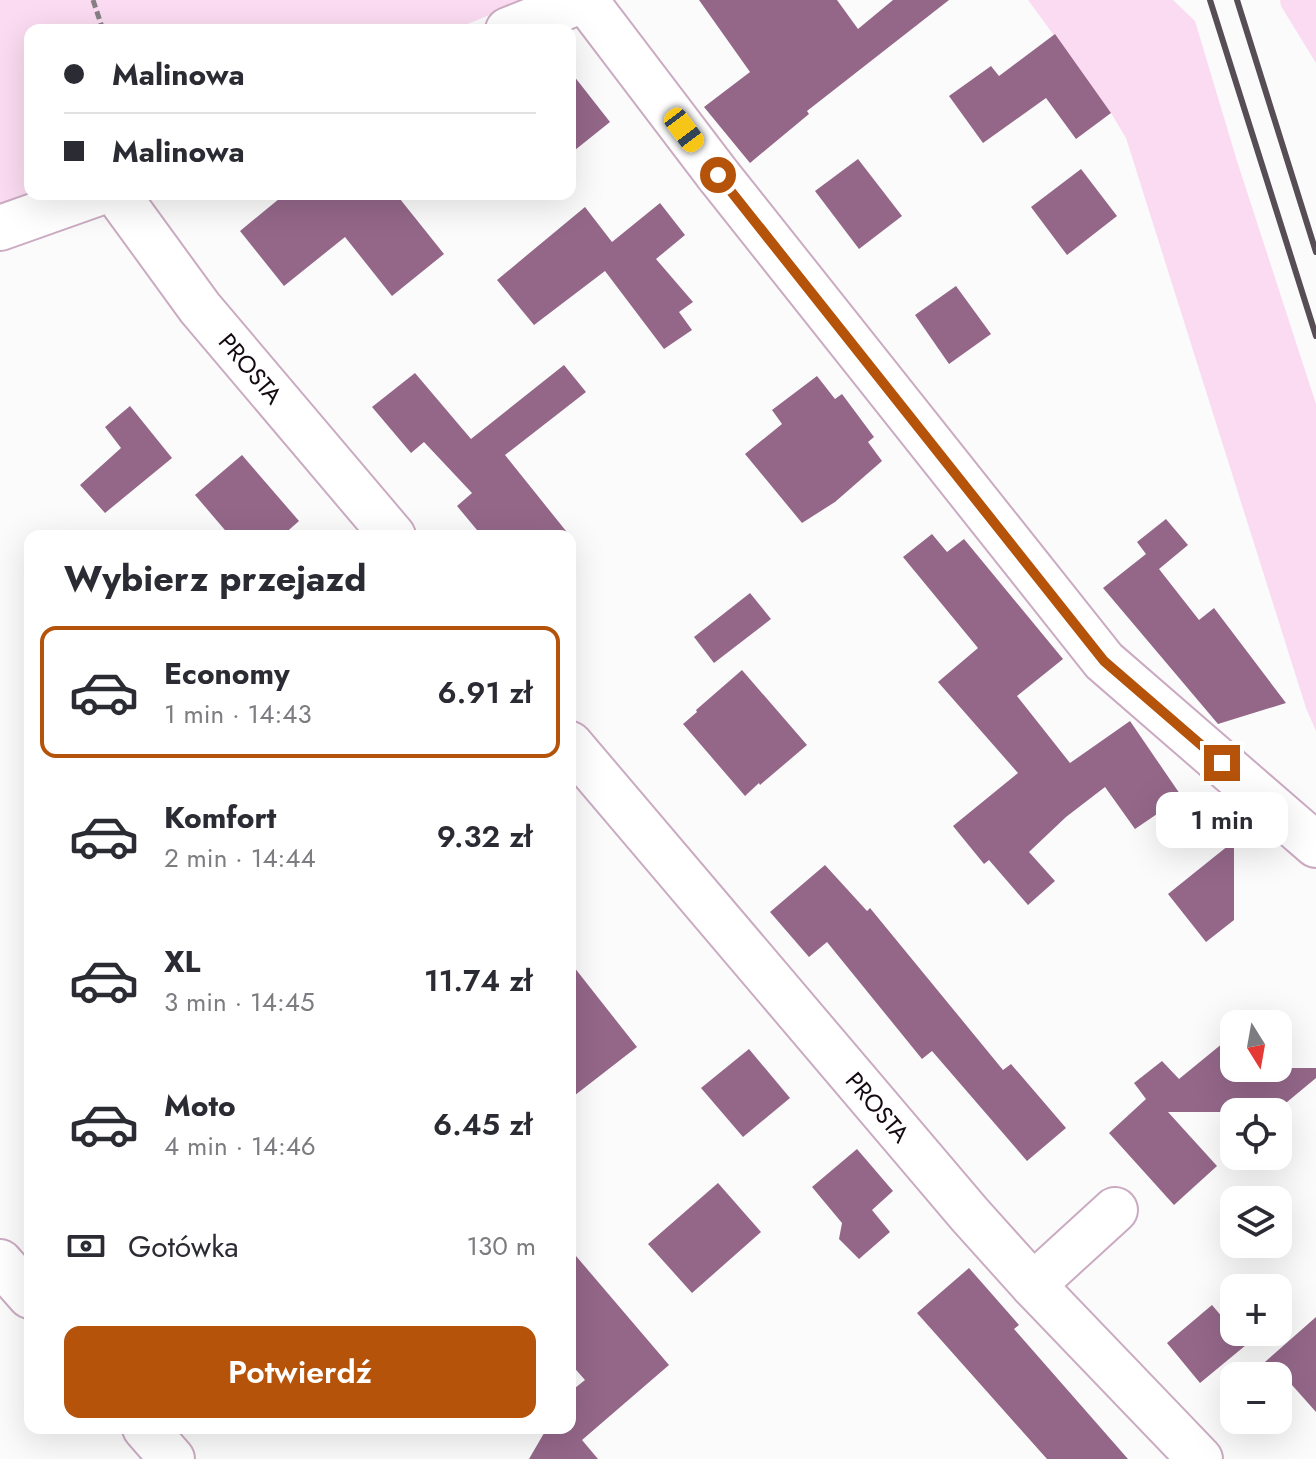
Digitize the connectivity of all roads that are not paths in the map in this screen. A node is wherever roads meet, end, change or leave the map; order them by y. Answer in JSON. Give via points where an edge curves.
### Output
{"nodes":[{"id":1,"x":584,"y":0,"type":"edge"},
{"id":2,"x":523,"y":24,"type":"edge"},
{"id":3,"x":79,"y":200,"type":"edge"},
{"id":4,"x":121,"y":200,"type":"edge"},
{"id":5,"x":0,"y":228,"type":"edge"},
{"id":6,"x":388,"y":530,"type":"edge"},
{"id":7,"x":576,"y":751,"type":"edge"},
{"id":8,"x":1316,"y":845,"type":"edge"},
{"id":9,"x":1115,"y":1210,"type":"dead end"},
{"id":10,"x":0,"y":1262,"type":"edge"},
{"id":11,"x":1033,"y":1285,"type":"junction"},
{"id":12,"x":24,"y":1289,"type":"edge"},
{"id":13,"x":150,"y":1434,"type":"edge"},
{"id":14,"x":172,"y":1459,"type":"edge"},
{"id":15,"x":1200,"y":1459,"type":"edge"}],
"edges":[{"from":1,"to":2,"type":"street"},
{"from":1,"to":8,"type":"street","via":[[1104,661]]},
{"from":3,"to":5,"type":"street"},
{"from":4,"to":6,"type":"street","name":"PROSTA","via":[[200,308]]},
{"from":7,"to":11,"type":"street","name":"PROSTA"},
{"from":9,"to":11,"type":"street"},
{"from":10,"to":12,"type":"street"},
{"from":11,"to":15,"type":"street","name":"PROSTA"},
{"from":13,"to":14,"type":"street"}]}
